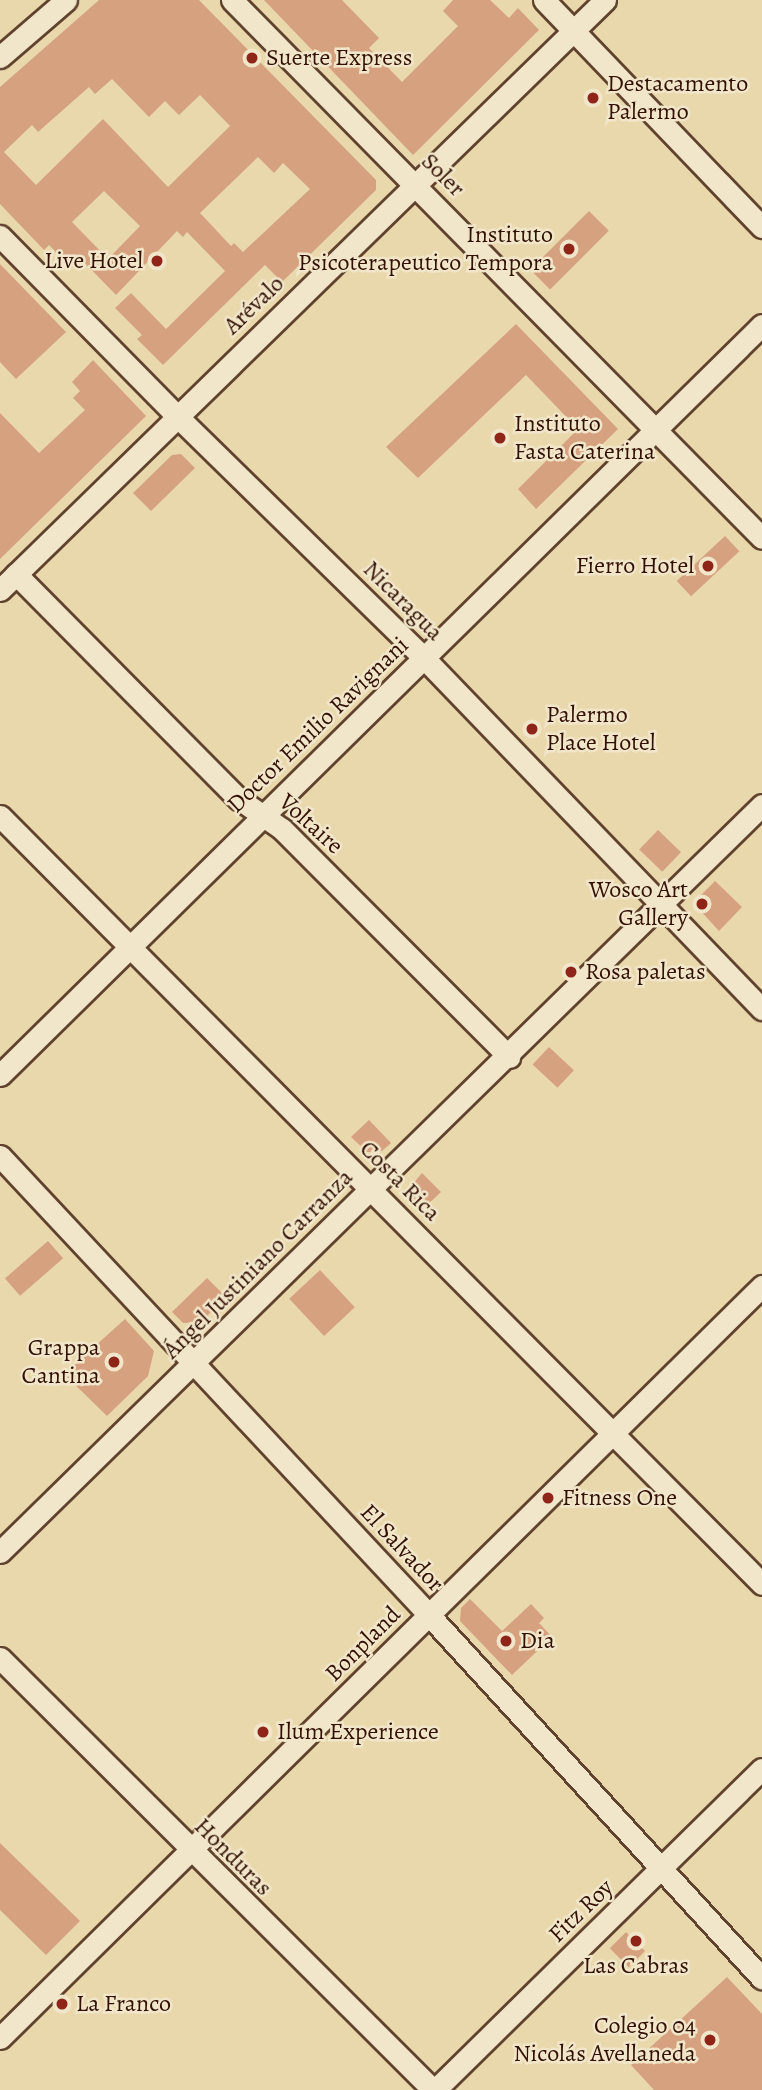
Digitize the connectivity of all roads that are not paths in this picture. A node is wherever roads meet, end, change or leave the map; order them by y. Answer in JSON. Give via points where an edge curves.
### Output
{"nodes":[{"id":1,"x":66,"y":0,"type":"edge"},
{"id":2,"x":232,"y":0,"type":"edge"},
{"id":3,"x":544,"y":0,"type":"edge"},
{"id":4,"x":605,"y":0,"type":"edge"},
{"id":5,"x":574,"y":31,"type":"junction"},
{"id":6,"x":0,"y":57,"type":"edge"},
{"id":7,"x":415,"y":185,"type":"junction"},
{"id":8,"x":762,"y":227,"type":"edge"},
{"id":9,"x":0,"y":236,"type":"edge"},
{"id":10,"x":762,"y":325,"type":"edge"},
{"id":11,"x":177,"y":416,"type":"junction"},
{"id":12,"x":655,"y":428,"type":"junction"},
{"id":13,"x":762,"y":538,"type":"edge"},
{"id":14,"x":16,"y":574,"type":"junction"},
{"id":15,"x":0,"y":590,"type":"edge"},
{"id":16,"x":425,"y":659,"type":"junction"},
{"id":17,"x":762,"y":806,"type":"edge"},
{"id":18,"x":262,"y":814,"type":"junction"},
{"id":19,"x":0,"y":816,"type":"edge"},
{"id":20,"x":661,"y":904,"type":"junction"},
{"id":21,"x":133,"y":947,"type":"junction"},
{"id":22,"x":762,"y":1009,"type":"edge"},
{"id":23,"x":509,"y":1057,"type":"junction"},
{"id":24,"x":0,"y":1075,"type":"edge"},
{"id":25,"x":0,"y":1156,"type":"edge"},
{"id":26,"x":371,"y":1189,"type":"junction"},
{"id":27,"x":762,"y":1286,"type":"edge"},
{"id":28,"x":193,"y":1365,"type":"junction"},
{"id":29,"x":611,"y":1432,"type":"junction"},
{"id":30,"x":0,"y":1552,"type":"edge"},
{"id":31,"x":762,"y":1584,"type":"edge"},
{"id":32,"x":429,"y":1615,"type":"junction"},
{"id":33,"x":0,"y":1658,"type":"edge"},
{"id":34,"x":762,"y":1769,"type":"edge"},
{"id":35,"x":191,"y":1852,"type":"junction"},
{"id":36,"x":662,"y":1868,"type":"junction"},
{"id":37,"x":762,"y":1979,"type":"edge"},
{"id":38,"x":0,"y":2038,"type":"edge"},
{"id":39,"x":434,"y":2090,"type":"edge"}],
"edges":[{"from":1,"to":6,"type":"street"},
{"from":2,"to":7,"type":"street","name":"Soler"},
{"from":3,"to":5,"type":"street"},
{"from":4,"to":5,"type":"street","name":"Arévalo"},
{"from":5,"to":7,"type":"street","name":"Arévalo"},
{"from":5,"to":8,"type":"street"},
{"from":7,"to":11,"type":"street","name":"Arévalo"},
{"from":7,"to":12,"type":"street","name":"Soler"},
{"from":9,"to":11,"type":"street","name":"Nicaragua"},
{"from":10,"to":12,"type":"street","name":"Doctor Emilio Ravignani"},
{"from":11,"to":14,"type":"street","name":"Arévalo"},
{"from":11,"to":16,"type":"street","name":"Nicaragua"},
{"from":12,"to":13,"type":"street","name":"Soler"},
{"from":12,"to":16,"type":"street","name":"Doctor Emilio Ravignani"},
{"from":14,"to":15,"type":"street","name":"Arévalo"},
{"from":14,"to":18,"type":"street","name":"Voltaire","via":[[239,799]]},
{"from":16,"to":18,"type":"street","name":"Doctor Emilio Ravignani"},
{"from":16,"to":20,"type":"street","name":"Nicaragua"},
{"from":17,"to":20,"type":"street","name":"Ángel Justiniano Carranza"},
{"from":18,"to":21,"type":"street","name":"Doctor Emilio Ravignani"},
{"from":18,"to":23,"type":"street","name":"Voltaire"},
{"from":19,"to":21,"type":"street","name":"Costa Rica"},
{"from":20,"to":22,"type":"street","name":"Nicaragua"},
{"from":20,"to":23,"type":"street","name":"Ángel Justiniano Carranza"},
{"from":21,"to":24,"type":"street","name":"Doctor Emilio Ravignani"},
{"from":21,"to":26,"type":"street","name":"Costa Rica"},
{"from":23,"to":26,"type":"street","name":"Ángel Justiniano Carranza"},
{"from":25,"to":28,"type":"street","name":"El Salvador"},
{"from":26,"to":28,"type":"street","name":"Ángel Justiniano Carranza"},
{"from":26,"to":29,"type":"street","name":"Costa Rica"},
{"from":27,"to":29,"type":"street","name":"Bonpland"},
{"from":28,"to":30,"type":"street","name":"Ángel Justiniano Carranza"},
{"from":28,"to":32,"type":"street","name":"El Salvador"},
{"from":29,"to":31,"type":"street","name":"Costa Rica"},
{"from":29,"to":32,"type":"street","name":"Bonpland"},
{"from":32,"to":35,"type":"street","name":"Bonpland"},
{"from":32,"to":36,"type":"street","name":"El Salvador"},
{"from":33,"to":35,"type":"street","name":"Honduras"},
{"from":34,"to":36,"type":"street","name":"Fitz Roy"},
{"from":35,"to":38,"type":"street","name":"Bonpland"},
{"from":35,"to":39,"type":"street","name":"Honduras"},
{"from":36,"to":37,"type":"street","name":"El Salvador"},
{"from":36,"to":39,"type":"street","name":"Fitz Roy"}]}
